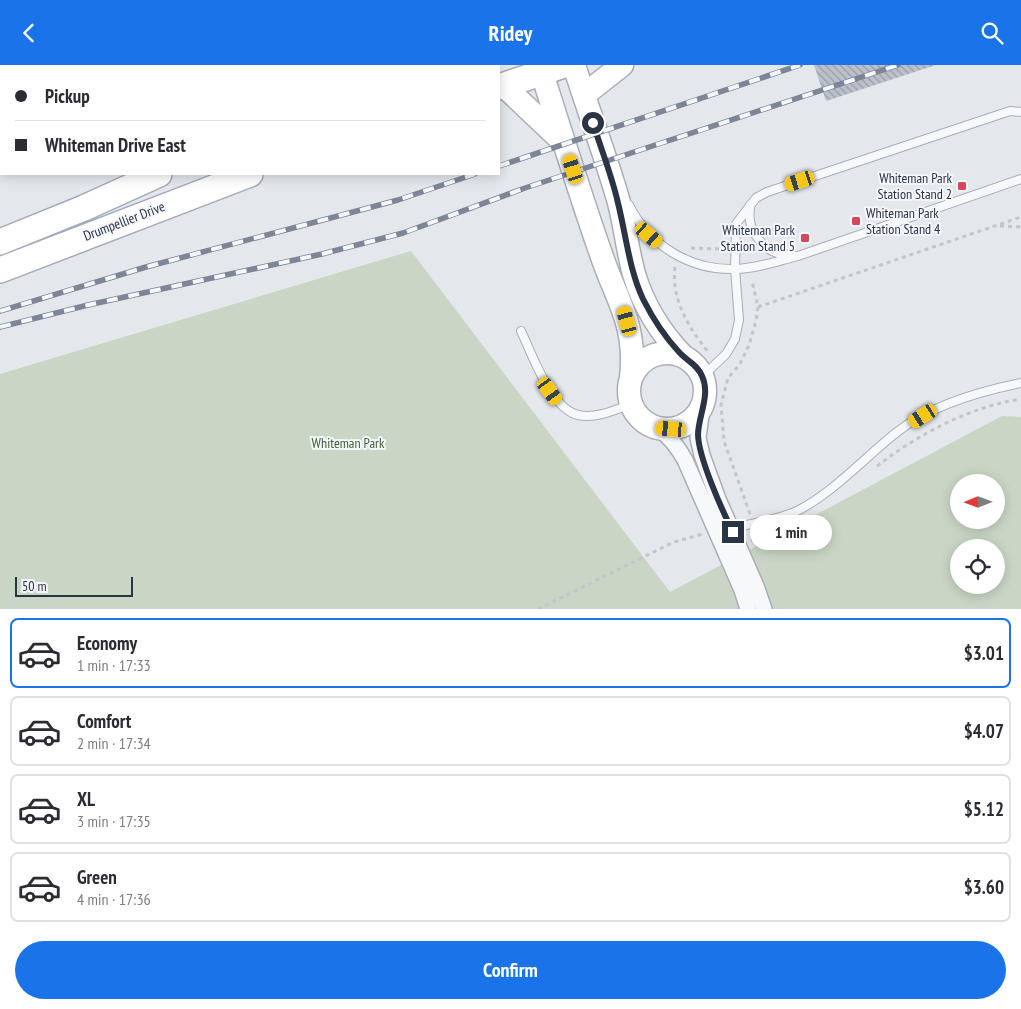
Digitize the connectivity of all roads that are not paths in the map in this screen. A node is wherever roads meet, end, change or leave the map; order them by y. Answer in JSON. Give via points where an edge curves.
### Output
{"nodes":[{"id":1,"x":574,"y":65,"type":"edge"},
{"id":2,"x":622,"y":65,"type":"edge"},
{"id":3,"x":548,"y":68,"type":"edge"},
{"id":4,"x":501,"y":86,"type":"edge"},
{"id":5,"x":584,"y":95,"type":"junction"},
{"id":6,"x":1021,"y":112,"type":"edge"},
{"id":7,"x":593,"y":123,"type":"junction"},
{"id":8,"x":564,"y":143,"type":"junction"},
{"id":9,"x":157,"y":175,"type":"edge"},
{"id":10,"x":247,"y":175,"type":"edge"},
{"id":11,"x":1021,"y":179,"type":"edge"},
{"id":12,"x":750,"y":205,"type":"junction"},
{"id":13,"x":0,"y":242,"type":"edge"},
{"id":14,"x":798,"y":255,"type":"junction"},
{"id":15,"x":0,"y":269,"type":"edge"},
{"id":16,"x":735,"y":269,"type":"junction"},
{"id":17,"x":520,"y":331,"type":"dead end"},
{"id":18,"x":682,"y":355,"type":"junction"},
{"id":19,"x":702,"y":376,"type":"junction"},
{"id":20,"x":631,"y":378,"type":"junction"},
{"id":21,"x":1021,"y":383,"type":"edge"},
{"id":22,"x":631,"y":404,"type":"junction"},
{"id":23,"x":702,"y":408,"type":"junction"},
{"id":24,"x":658,"y":428,"type":"junction"},
{"id":25,"x":725,"y":532,"type":"junction"},
{"id":26,"x":748,"y":609,"type":"edge"},
{"id":27,"x":764,"y":609,"type":"edge"}],
"edges":[{"from":1,"to":5,"type":"street"},
{"from":2,"to":5,"type":"street"},
{"from":3,"to":4,"type":"main road"},
{"from":3,"to":8,"type":"street"},
{"from":4,"to":8,"type":"street"},
{"from":5,"to":7,"type":"street"},
{"from":6,"to":12,"type":"lane","via":[[1010,111],[767,192]]},
{"from":7,"to":16,"type":"lane","via":[[635,219],[649,235],[683,259],[709,269]]},
{"from":7,"to":18,"type":"street","via":[[618,201],[643,298],[656,322]]},
{"from":8,"to":20,"type":"street","via":[[602,257],[624,309],[633,358]]},
{"from":9,"to":13,"type":"main road","name":"Drumpellier Drive"},
{"from":10,"to":15,"type":"main road","name":"Drumpellier Drive"},
{"from":11,"to":14,"type":"lane"},
{"from":12,"to":14,"type":"lane","via":[[749,220],[753,232],[766,248],[777,253]]},
{"from":12,"to":16,"type":"lane","via":[[736,224]]},
{"from":14,"to":16,"type":"lane","via":[[761,266]]},
{"from":16,"to":19,"type":"lane","via":[[739,320],[735,339],[726,354]]},
{"from":17,"to":22,"type":"lane","via":[[550,391],[568,412],[592,416]]},
{"from":18,"to":19,"type":"street"},
{"from":18,"to":20,"type":"street","via":[[658,354],[646,359]]},
{"from":19,"to":23,"type":"street","via":[[705,387]]},
{"from":20,"to":22,"type":"street"},
{"from":21,"to":25,"type":"lane","via":[[992,389],[923,416],[898,431],[824,495],[797,511]]},
{"from":22,"to":24,"type":"street","via":[[646,423]]},
{"from":23,"to":24,"type":"street","via":[[683,426]]},
{"from":23,"to":25,"type":"street","via":[[698,438]]},
{"from":24,"to":25,"type":"street","via":[[678,447]]},
{"from":25,"to":26,"type":"street"},
{"from":25,"to":27,"type":"street","via":[[739,547]]}]}
